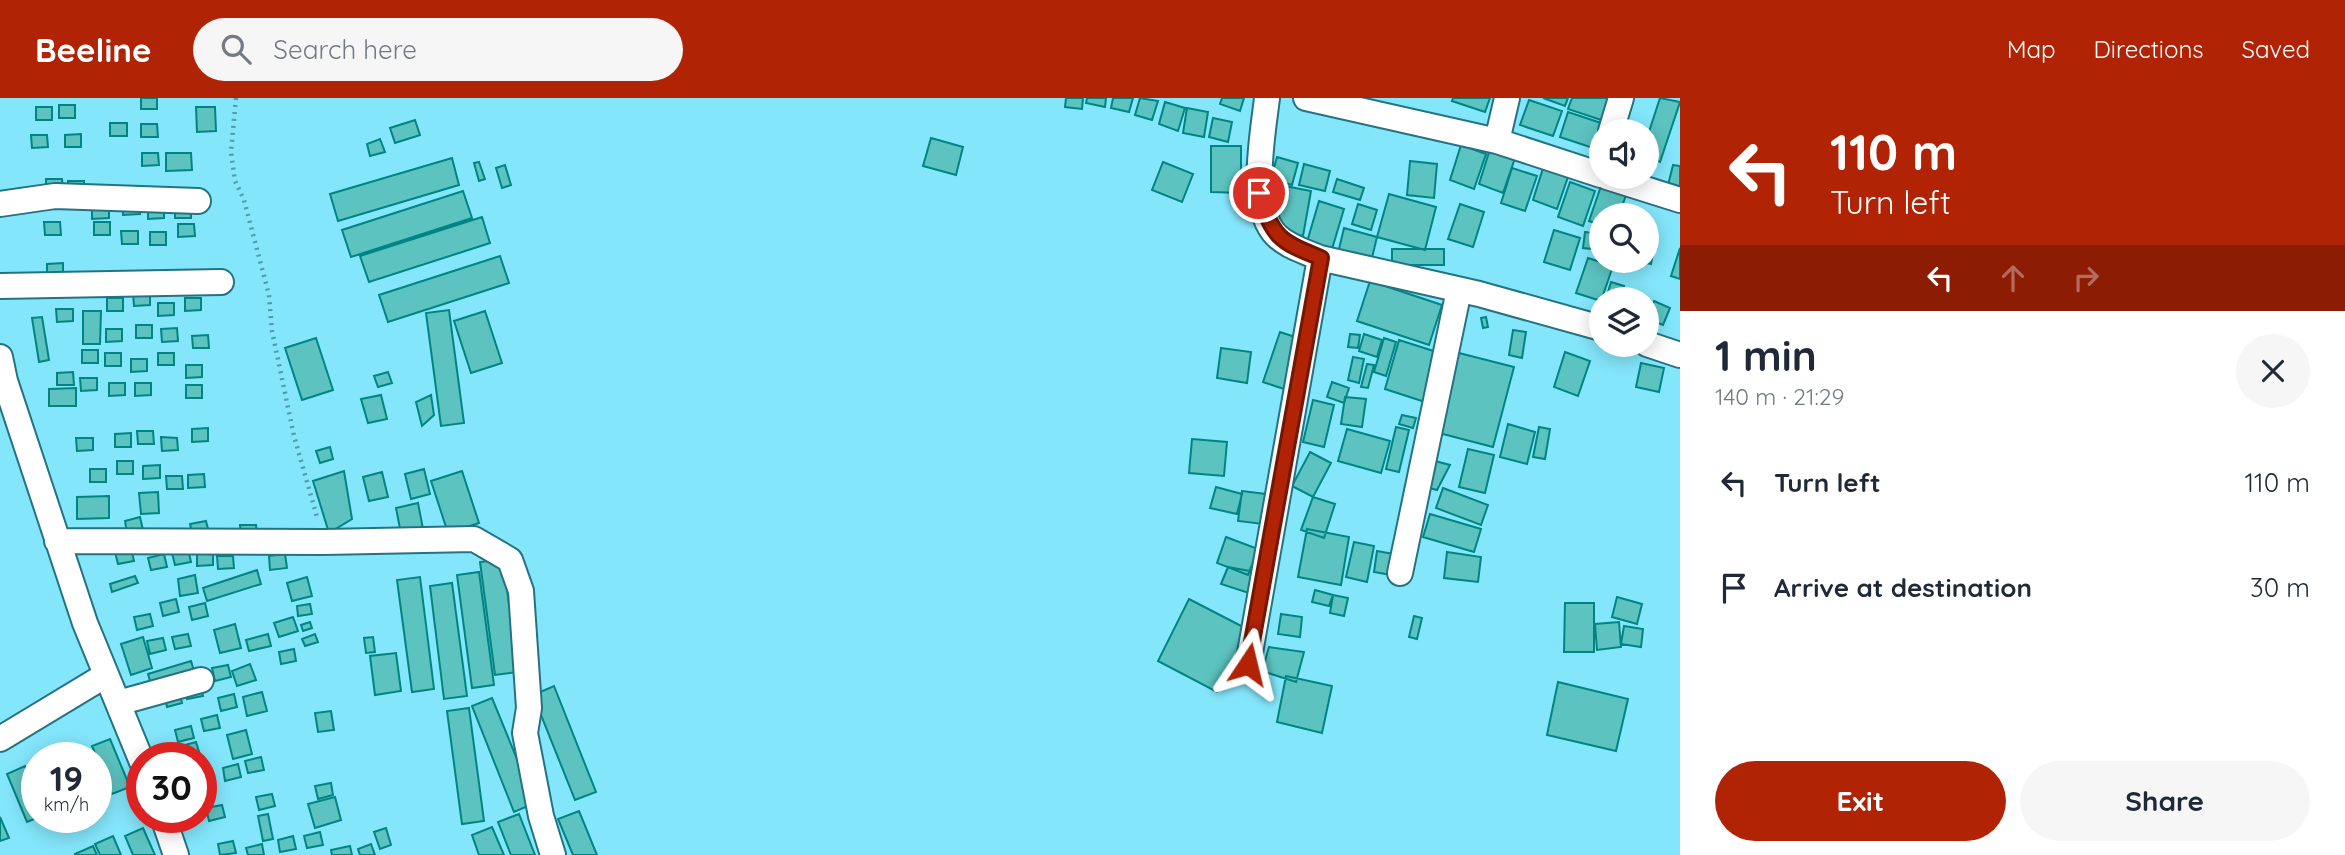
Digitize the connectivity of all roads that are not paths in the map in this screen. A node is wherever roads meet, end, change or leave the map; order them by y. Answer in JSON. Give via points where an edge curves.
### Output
{"nodes":[{"id":1,"x":1267,"y":98,"type":"edge"},
{"id":2,"x":1306,"y":98,"type":"edge"},
{"id":3,"x":1507,"y":98,"type":"edge"},
{"id":4,"x":1620,"y":98,"type":"edge"},
{"id":5,"x":1386,"y":107,"type":"edge"},
{"id":6,"x":1614,"y":119,"type":"edge"},
{"id":7,"x":1497,"y":141,"type":"junction"},
{"id":8,"x":1589,"y":169,"type":"edge"},
{"id":9,"x":1648,"y":189,"type":"edge"},
{"id":10,"x":1680,"y":200,"type":"edge"},
{"id":11,"x":198,"y":201,"type":"dead end"},
{"id":12,"x":0,"y":204,"type":"edge"},
{"id":13,"x":1321,"y":258,"type":"junction"},
{"id":14,"x":220,"y":282,"type":"dead end"},
{"id":15,"x":0,"y":286,"type":"edge"},
{"id":16,"x":1459,"y":289,"type":"junction"},
{"id":17,"x":1589,"y":325,"type":"edge"},
{"id":18,"x":1659,"y":348,"type":"edge"},
{"id":19,"x":1680,"y":355,"type":"edge"},
{"id":20,"x":0,"y":356,"type":"edge"},
{"id":21,"x":57,"y":541,"type":"junction"},
{"id":22,"x":1400,"y":573,"type":"dead end"},
{"id":23,"x":1248,"y":664,"type":"dead end"},
{"id":24,"x":106,"y":675,"type":"junction"},
{"id":25,"x":201,"y":680,"type":"dead end"},
{"id":26,"x":118,"y":703,"type":"junction"},
{"id":27,"x":0,"y":739,"type":"edge"},
{"id":28,"x":134,"y":742,"type":"edge"},
{"id":29,"x":168,"y":833,"type":"edge"},
{"id":30,"x":176,"y":855,"type":"edge"},
{"id":31,"x":553,"y":855,"type":"edge"}],
"edges":[{"from":1,"to":13,"type":"street","via":[[1259,193],[1267,218],[1275,235]]},
{"from":2,"to":5,"type":"street"},
{"from":3,"to":7,"type":"street"},
{"from":4,"to":6,"type":"street"},
{"from":5,"to":7,"type":"street"},
{"from":7,"to":8,"type":"street"},
{"from":9,"to":10,"type":"street"},
{"from":11,"to":12,"type":"street","via":[[55,196]]},
{"from":13,"to":16,"type":"street"},
{"from":13,"to":23,"type":"street"},
{"from":14,"to":15,"type":"street"},
{"from":16,"to":17,"type":"street"},
{"from":16,"to":22,"type":"street"},
{"from":18,"to":19,"type":"street"},
{"from":20,"to":21,"type":"street"},
{"from":21,"to":24,"type":"street"},
{"from":21,"to":31,"type":"street","via":[[474,539],[510,560],[521,591],[529,708],[525,733]]},
{"from":24,"to":26,"type":"street"},
{"from":24,"to":27,"type":"street"},
{"from":25,"to":26,"type":"street"},
{"from":26,"to":28,"type":"street"},
{"from":29,"to":30,"type":"street"}]}
